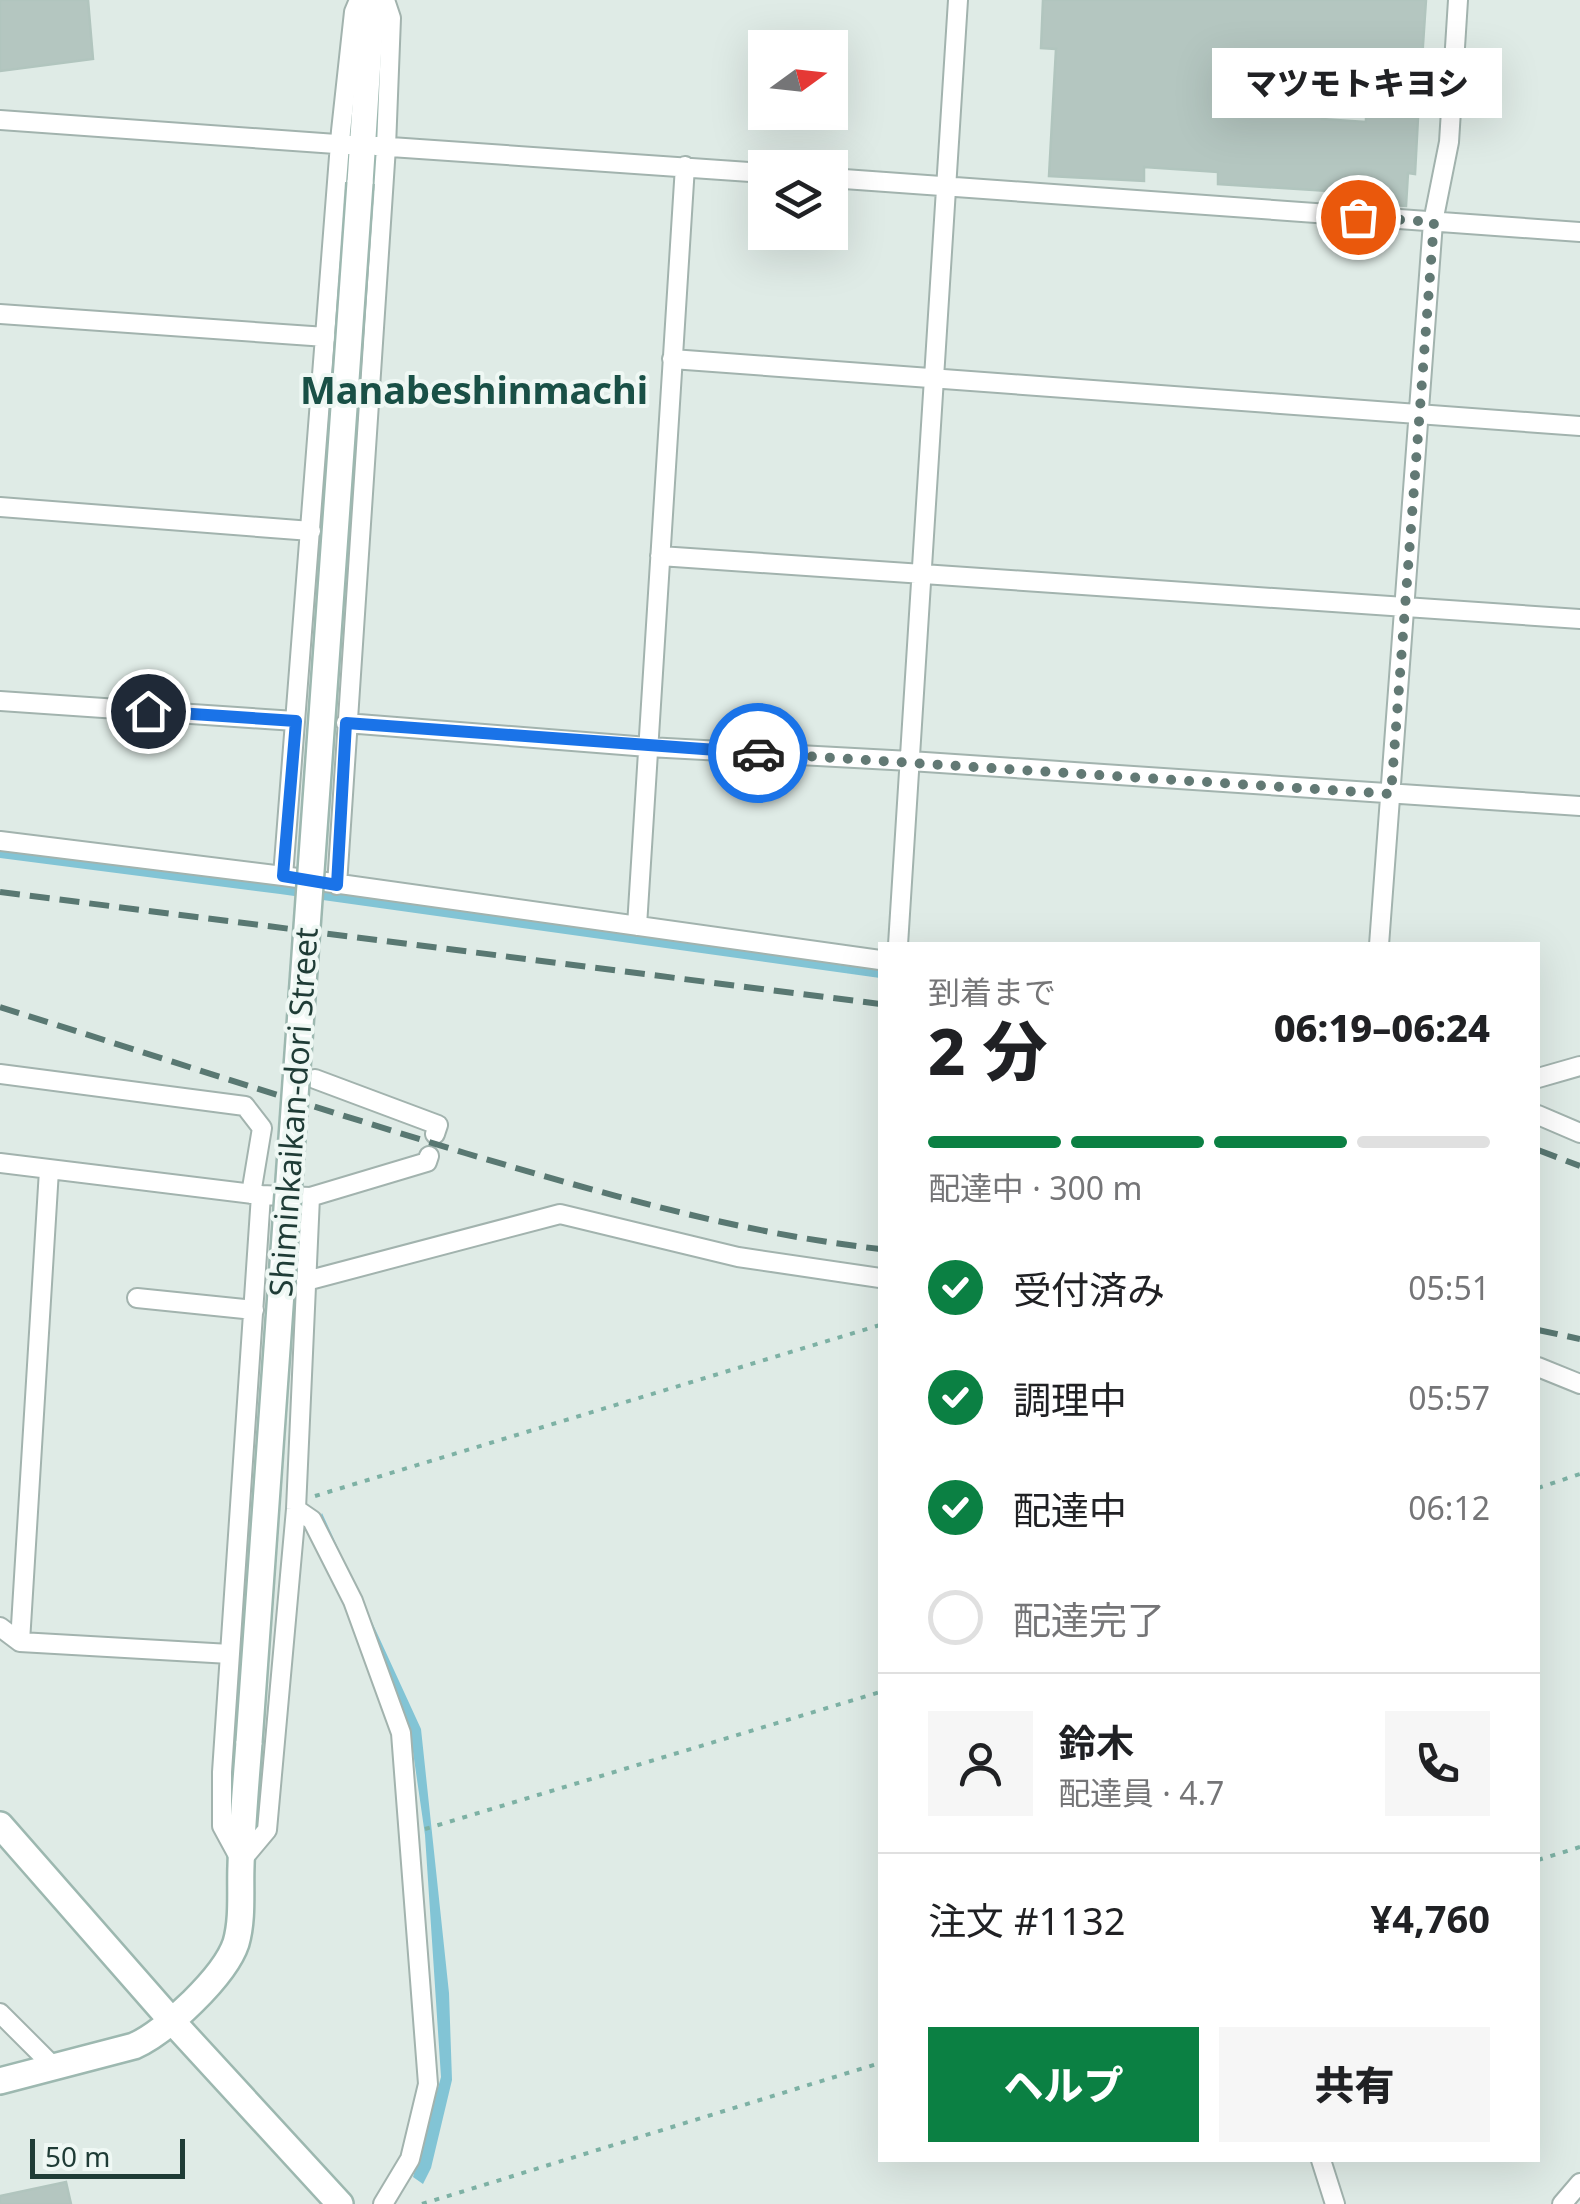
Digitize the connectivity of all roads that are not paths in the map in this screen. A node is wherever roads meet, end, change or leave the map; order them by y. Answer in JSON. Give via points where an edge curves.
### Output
{"nodes":[{"id":1,"x":359,"y":0,"type":"edge"},
{"id":2,"x":372,"y":0,"type":"edge"},
{"id":3,"x":386,"y":0,"type":"edge"},
{"id":4,"x":958,"y":0,"type":"edge"},
{"id":5,"x":1458,"y":0,"type":"edge"},
{"id":6,"x":0,"y":120,"type":"edge"},
{"id":7,"x":362,"y":145,"type":"junction"},
{"id":8,"x":685,"y":166,"type":"junction"},
{"id":9,"x":748,"y":171,"type":"edge"},
{"id":10,"x":848,"y":180,"type":"edge"},
{"id":11,"x":946,"y":188,"type":"junction"},
{"id":12,"x":1434,"y":222,"type":"junction"},
{"id":13,"x":1580,"y":232,"type":"edge"},
{"id":14,"x":0,"y":314,"type":"edge"},
{"id":15,"x":326,"y":337,"type":"junction"},
{"id":16,"x":672,"y":359,"type":"junction"},
{"id":17,"x":933,"y":379,"type":"junction"},
{"id":18,"x":1418,"y":415,"type":"junction"},
{"id":19,"x":1580,"y":426,"type":"edge"},
{"id":20,"x":0,"y":508,"type":"edge"},
{"id":21,"x":311,"y":531,"type":"junction"},
{"id":22,"x":660,"y":556,"type":"junction"},
{"id":23,"x":921,"y":571,"type":"junction"},
{"id":24,"x":1403,"y":607,"type":"junction"},
{"id":25,"x":1580,"y":619,"type":"edge"},
{"id":26,"x":0,"y":700,"type":"edge"},
{"id":27,"x":296,"y":721,"type":"junction"},
{"id":28,"x":346,"y":723,"type":"junction"},
{"id":29,"x":648,"y":747,"type":"junction"},
{"id":30,"x":910,"y":760,"type":"junction"},
{"id":31,"x":1391,"y":794,"type":"junction"},
{"id":32,"x":1580,"y":806,"type":"edge"},
{"id":33,"x":0,"y":841,"type":"edge"},
{"id":34,"x":283,"y":876,"type":"junction"},
{"id":35,"x":337,"y":885,"type":"junction"},
{"id":36,"x":637,"y":926,"type":"junction"},
{"id":37,"x":898,"y":942,"type":"edge"},
{"id":38,"x":1379,"y":942,"type":"edge"},
{"id":39,"x":878,"y":960,"type":"edge"},
{"id":40,"x":1580,"y":1066,"type":"edge"},
{"id":41,"x":0,"y":1074,"type":"edge"},
{"id":42,"x":1540,"y":1077,"type":"edge"},
{"id":43,"x":315,"y":1079,"type":"dead end"},
{"id":44,"x":1540,"y":1115,"type":"edge"},
{"id":45,"x":1580,"y":1132,"type":"edge"},
{"id":46,"x":435,"y":1134,"type":"dead end"},
{"id":47,"x":429,"y":1156,"type":"dead end"},
{"id":48,"x":0,"y":1163,"type":"edge"},
{"id":49,"x":50,"y":1170,"type":"junction"},
{"id":50,"x":256,"y":1194,"type":"junction"},
{"id":51,"x":310,"y":1198,"type":"junction"},
{"id":52,"x":878,"y":1278,"type":"edge"},
{"id":53,"x":306,"y":1281,"type":"junction"},
{"id":54,"x":137,"y":1298,"type":"dead end"},
{"id":55,"x":254,"y":1310,"type":"junction"},
{"id":56,"x":1540,"y":1367,"type":"edge"},
{"id":57,"x":1580,"y":1384,"type":"edge"},
{"id":58,"x":296,"y":1506,"type":"junction"},
{"id":59,"x":0,"y":1627,"type":"edge"},
{"id":60,"x":20,"y":1642,"type":"junction"},
{"id":61,"x":230,"y":1654,"type":"junction"},
{"id":62,"x":0,"y":1825,"type":"edge"},
{"id":63,"x":241,"y":1861,"type":"junction"},
{"id":64,"x":0,"y":2012,"type":"edge"},
{"id":65,"x":171,"y":2020,"type":"junction"},
{"id":66,"x":54,"y":2068,"type":"junction"},
{"id":67,"x":0,"y":2082,"type":"edge"},
{"id":68,"x":1322,"y":2162,"type":"edge"},
{"id":69,"x":1580,"y":2183,"type":"edge"},
{"id":70,"x":334,"y":2200,"type":"edge"},
{"id":71,"x":383,"y":2204,"type":"edge"},
{"id":72,"x":1335,"y":2204,"type":"edge"},
{"id":73,"x":1562,"y":2204,"type":"edge"}],
"edges":[{"from":1,"to":7,"type":"street","via":[[354,12]]},
{"from":2,"to":7,"type":"street","name":"Shiminkaikan-dori Street"},
{"from":3,"to":7,"type":"street","via":[[391,18]]},
{"from":4,"to":11,"type":"street"},
{"from":5,"to":12,"type":"street","via":[[1449,142]]},
{"from":6,"to":7,"type":"street"},
{"from":7,"to":8,"type":"street"},
{"from":7,"to":15,"type":"street"},
{"from":7,"to":28,"type":"street"},
{"from":7,"to":63,"type":"street","name":"Shiminkaikan-dori Street","bridge":true},
{"from":8,"to":9,"type":"street"},
{"from":8,"to":16,"type":"street"},
{"from":10,"to":11,"type":"street"},
{"from":11,"to":12,"type":"street"},
{"from":11,"to":17,"type":"street"},
{"from":12,"to":13,"type":"street"},
{"from":12,"to":18,"type":"street"},
{"from":14,"to":15,"type":"street"},
{"from":15,"to":21,"type":"street"},
{"from":16,"to":17,"type":"street"},
{"from":16,"to":22,"type":"street"},
{"from":17,"to":18,"type":"street"},
{"from":17,"to":23,"type":"street"},
{"from":18,"to":19,"type":"street"},
{"from":18,"to":24,"type":"street"},
{"from":20,"to":21,"type":"street"},
{"from":21,"to":27,"type":"street"},
{"from":22,"to":23,"type":"street"},
{"from":22,"to":29,"type":"street"},
{"from":23,"to":24,"type":"street"},
{"from":23,"to":30,"type":"street"},
{"from":24,"to":25,"type":"street"},
{"from":24,"to":31,"type":"street"},
{"from":26,"to":27,"type":"street"},
{"from":27,"to":34,"type":"street"},
{"from":28,"to":29,"type":"street"},
{"from":28,"to":35,"type":"street"},
{"from":29,"to":30,"type":"street"},
{"from":29,"to":36,"type":"street"},
{"from":30,"to":31,"type":"street"},
{"from":30,"to":37,"type":"street"},
{"from":31,"to":32,"type":"street"},
{"from":31,"to":38,"type":"street"},
{"from":33,"to":34,"type":"street"},
{"from":34,"to":35,"type":"street"},
{"from":35,"to":36,"type":"street"},
{"from":36,"to":39,"type":"street"},
{"from":40,"to":42,"type":"street"},
{"from":41,"to":50,"type":"street","via":[[246,1106],[262,1128]]},
{"from":43,"to":46,"type":"street","via":[[438,1126]]},
{"from":44,"to":45,"type":"street"},
{"from":47,"to":51,"type":"street"},
{"from":48,"to":49,"type":"street"},
{"from":49,"to":50,"type":"street"},
{"from":49,"to":60,"type":"street"},
{"from":50,"to":51,"type":"street"},
{"from":50,"to":55,"type":"street"},
{"from":51,"to":53,"type":"street"},
{"from":52,"to":53,"type":"street","via":[[738,1257],[560,1214]]},
{"from":53,"to":58,"type":"street"},
{"from":54,"to":55,"type":"street"},
{"from":55,"to":61,"type":"street"},
{"from":56,"to":57,"type":"street"},
{"from":58,"to":63,"type":"street","via":[[267,1830]]},
{"from":58,"to":71,"type":"street","via":[[312,1520],[353,1601],[402,1733],[428,2084],[410,2159]]},
{"from":59,"to":60,"type":"street"},
{"from":60,"to":61,"type":"street"},
{"from":61,"to":63,"type":"street","via":[[222,1826]]},
{"from":62,"to":65,"type":"street"},
{"from":63,"to":65,"type":"street","name":"Shiminkaikan-dori Street","via":[[236,1941],[216,1974]]},
{"from":64,"to":66,"type":"street"},
{"from":65,"to":66,"type":"street","name":"Shiminkaikan-dori Street","via":[[134,2046]]},
{"from":65,"to":70,"type":"street"},
{"from":66,"to":67,"type":"street","name":"Shiminkaikan-dori Street"},
{"from":68,"to":72,"type":"street"},
{"from":69,"to":73,"type":"street"}]}
